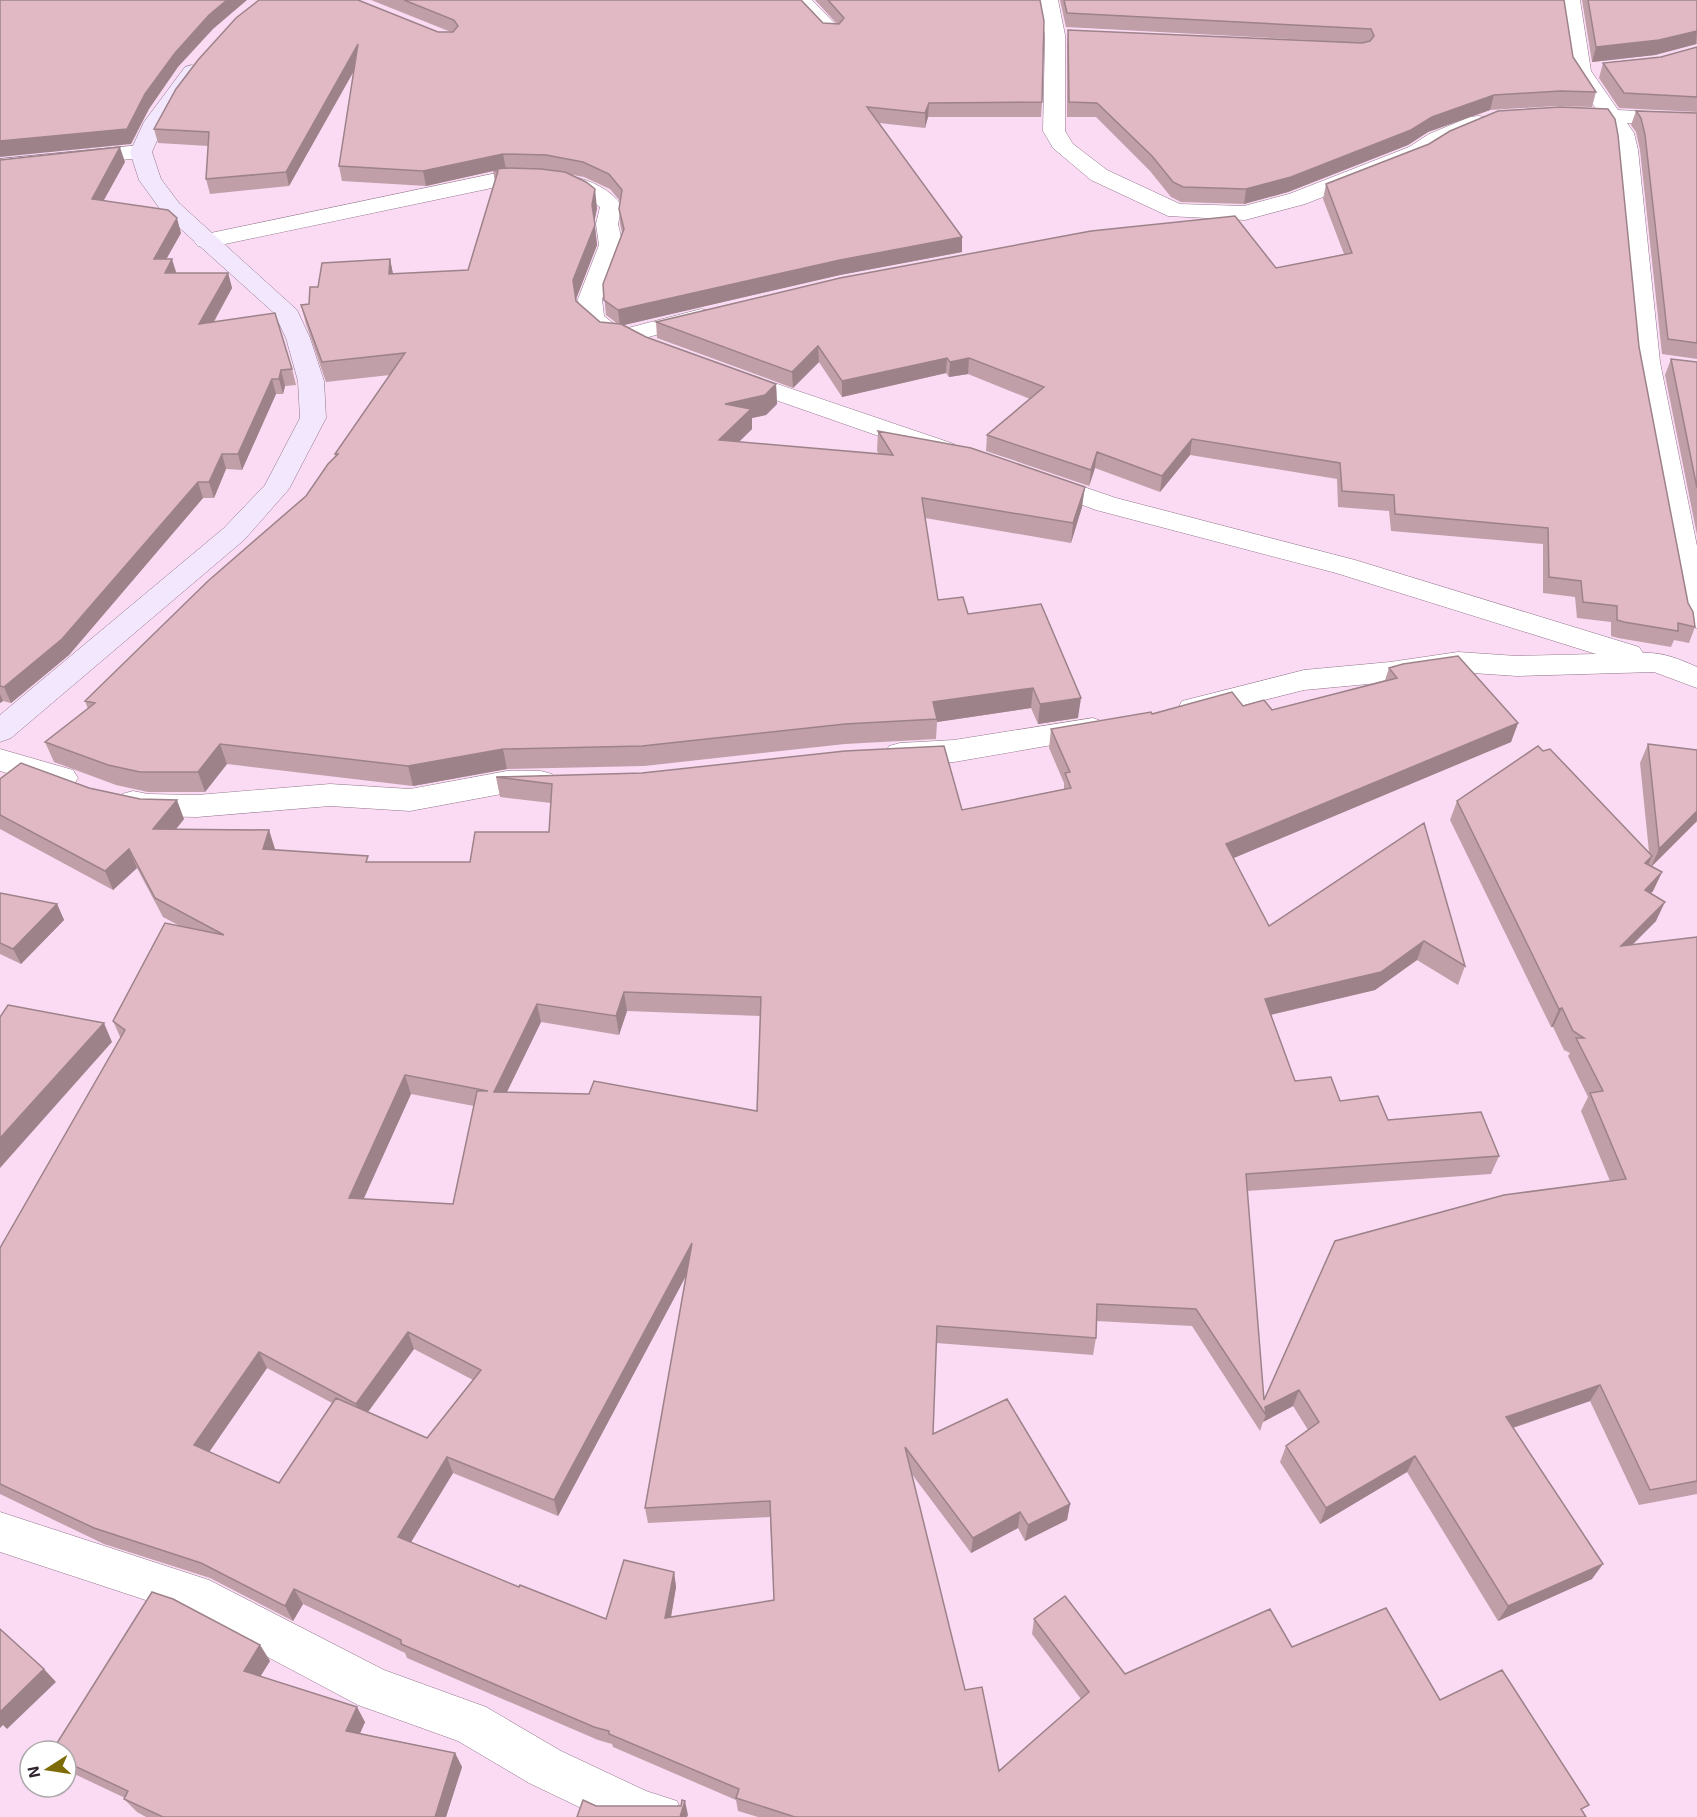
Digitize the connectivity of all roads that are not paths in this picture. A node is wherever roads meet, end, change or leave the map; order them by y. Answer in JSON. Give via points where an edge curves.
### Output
{"nodes":[{"id":1,"x":801,"y":0,"type":"edge"},
{"id":2,"x":1048,"y":0,"type":"edge"},
{"id":3,"x":1570,"y":0,"type":"edge"},
{"id":4,"x":832,"y":32,"type":"edge"},
{"id":5,"x":1055,"y":36,"type":"junction"},
{"id":6,"x":1078,"y":36,"type":"edge"},
{"id":7,"x":209,"y":52,"type":"edge"},
{"id":8,"x":1545,"y":114,"type":"edge"},
{"id":9,"x":1501,"y":117,"type":"edge"},
{"id":10,"x":1612,"y":117,"type":"junction"},
{"id":11,"x":1697,"y":120,"type":"edge"},
{"id":12,"x":141,"y":152,"type":"junction"},
{"id":13,"x":0,"y":166,"type":"edge"},
{"id":14,"x":1217,"y":214,"type":"junction"},
{"id":15,"x":1160,"y":225,"type":"edge"},
{"id":16,"x":206,"y":241,"type":"junction"},
{"id":17,"x":722,"y":312,"type":"edge"},
{"id":18,"x":629,"y":335,"type":"junction"},
{"id":19,"x":658,"y":350,"type":"edge"},
{"id":20,"x":716,"y":370,"type":"edge"},
{"id":21,"x":971,"y":458,"type":"edge"},
{"id":22,"x":1023,"y":474,"type":"edge"},
{"id":23,"x":1697,"y":619,"type":"edge"},
{"id":24,"x":1657,"y":662,"type":"junction"},
{"id":25,"x":1697,"y":678,"type":"edge"},
{"id":26,"x":1165,"y":715,"type":"edge"},
{"id":27,"x":1120,"y":724,"type":"edge"},
{"id":28,"x":0,"y":731,"type":"edge"},
{"id":29,"x":867,"y":755,"type":"edge"},
{"id":30,"x":0,"y":760,"type":"edge"},
{"id":31,"x":564,"y":781,"type":"edge"},
{"id":32,"x":0,"y":1532,"type":"edge"},
{"id":33,"x":661,"y":1817,"type":"edge"}],
"edges":[{"from":1,"to":4,"type":"street"},
{"from":2,"to":5,"type":"street"},
{"from":3,"to":10,"type":"street"},
{"from":5,"to":6,"type":"street"},
{"from":5,"to":14,"type":"street","via":[[1054,131],[1064,148],[1099,175],[1160,205]]},
{"from":7,"to":12,"type":"main road","via":[[155,122]]},
{"from":8,"to":10,"type":"street"},
{"from":9,"to":14,"type":"street","via":[[1475,123],[1417,152],[1297,200],[1245,213]]},
{"from":10,"to":11,"type":"street"},
{"from":10,"to":23,"type":"street","via":[[1623,133],[1627,150]]},
{"from":12,"to":13,"type":"street"},
{"from":12,"to":16,"type":"main road","via":[[150,180],[171,208]]},
{"from":14,"to":15,"type":"street"},
{"from":16,"to":18,"type":"street","via":[[506,178],[581,186],[610,206],[607,224],[611,245],[590,299],[592,319],[613,335]]},
{"from":16,"to":28,"type":"main road","via":[[285,310],[310,381],[313,418],[276,489],[234,534]]},
{"from":17,"to":18,"type":"street"},
{"from":18,"to":19,"type":"street"},
{"from":20,"to":21,"type":"street","via":[[756,387]]},
{"from":22,"to":24,"type":"street","via":[[1106,504],[1345,566]]},
{"from":24,"to":25,"type":"street"},
{"from":24,"to":26,"type":"street","via":[[1517,666],[1458,662],[1304,680]]},
{"from":27,"to":29,"type":"street","via":[[954,751]]},
{"from":30,"to":31,"type":"street","via":[[98,793],[148,805],[197,806],[330,795],[410,800],[507,782]]},
{"from":32,"to":33,"type":"street","via":[[194,1595],[374,1689],[470,1723],[545,1767],[643,1813]]}]}
